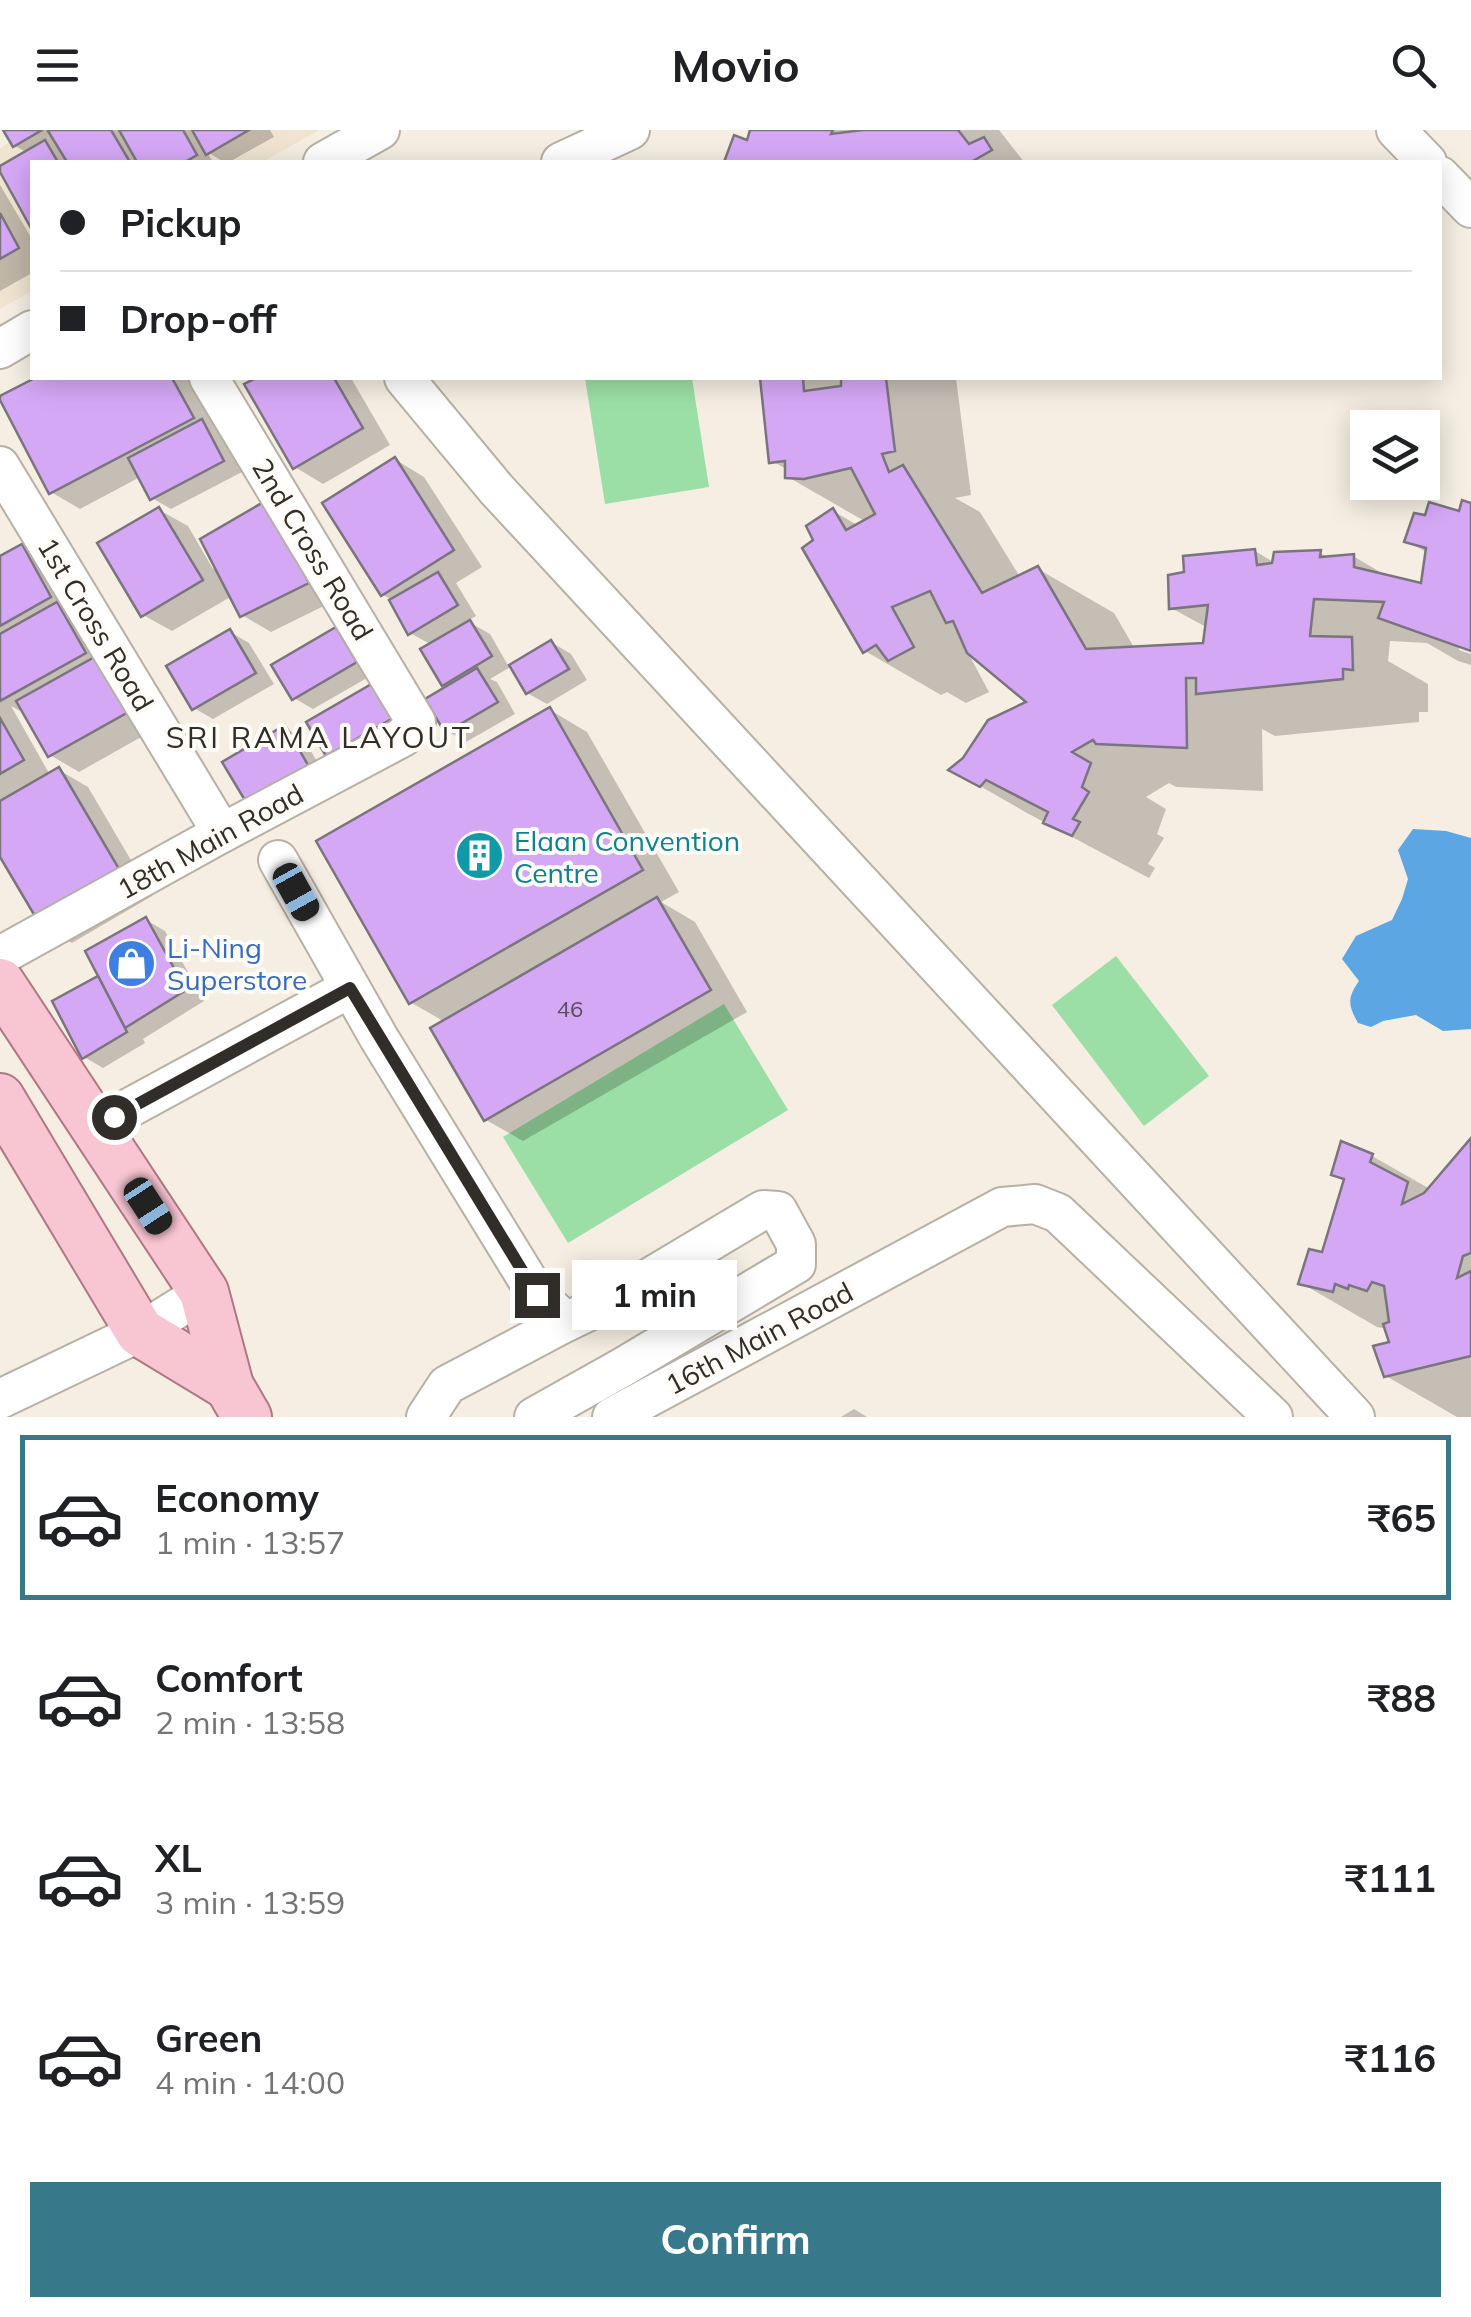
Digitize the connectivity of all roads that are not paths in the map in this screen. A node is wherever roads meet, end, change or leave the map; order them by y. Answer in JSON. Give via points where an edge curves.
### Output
{"nodes":[{"id":1,"x":380,"y":130,"type":"edge"},
{"id":2,"x":630,"y":130,"type":"edge"},
{"id":3,"x":1396,"y":130,"type":"edge"},
{"id":4,"x":327,"y":160,"type":"edge"},
{"id":5,"x":565,"y":160,"type":"edge"},
{"id":6,"x":1425,"y":160,"type":"edge"},
{"id":7,"x":1442,"y":178,"type":"edge"},
{"id":8,"x":1471,"y":208,"type":"edge"},
{"id":9,"x":30,"y":331,"type":"edge"},
{"id":10,"x":0,"y":349,"type":"edge"},
{"id":11,"x":210,"y":380,"type":"edge"},
{"id":12,"x":406,"y":380,"type":"edge"},
{"id":13,"x":0,"y":466,"type":"edge"},
{"id":14,"x":416,"y":722,"type":"joint"},
{"id":15,"x":222,"y":832,"type":"junction"},
{"id":16,"x":278,"y":860,"type":"dead end"},
{"id":17,"x":0,"y":956,"type":"edge"},
{"id":18,"x":0,"y":982,"type":"edge"},
{"id":19,"x":356,"y":998,"type":"junction"},
{"id":20,"x":0,"y":1098,"type":"edge"},
{"id":21,"x":103,"y":1138,"type":"junction"},
{"id":22,"x":204,"y":1292,"type":"junction"},
{"id":23,"x":566,"y":1322,"type":"junction"},
{"id":24,"x":140,"y":1332,"type":"junction"},
{"id":25,"x":0,"y":1399,"type":"edge"},
{"id":26,"x":238,"y":1402,"type":"edge"},
{"id":27,"x":426,"y":1417,"type":"edge"},
{"id":28,"x":534,"y":1417,"type":"edge"},
{"id":29,"x":612,"y":1417,"type":"edge"},
{"id":30,"x":1273,"y":1417,"type":"edge"},
{"id":31,"x":1355,"y":1417,"type":"edge"}],
"edges":[{"from":1,"to":4,"type":"street"},
{"from":2,"to":5,"type":"street"},
{"from":3,"to":6,"type":"street"},
{"from":7,"to":8,"type":"street"},
{"from":9,"to":10,"type":"street"},
{"from":11,"to":14,"type":"street","name":"2nd Cross Road"},
{"from":12,"to":31,"type":"street","via":[[497,490]]},
{"from":13,"to":15,"type":"street","name":"1st Cross Road"},
{"from":14,"to":15,"type":"street","name":"18th Main Road","via":[[403,737]]},
{"from":15,"to":17,"type":"street","name":"18th Main Road"},
{"from":16,"to":19,"type":"street"},
{"from":18,"to":21,"type":"main road"},
{"from":19,"to":21,"type":"street"},
{"from":19,"to":23,"type":"street","via":[[537,1295]]},
{"from":20,"to":24,"type":"main road"},
{"from":21,"to":22,"type":"main road"},
{"from":22,"to":24,"type":"street"},
{"from":22,"to":26,"type":"main road"},
{"from":23,"to":27,"type":"street","via":[[447,1384]]},
{"from":23,"to":28,"type":"street","via":[[763,1210],[778,1211],[796,1244],[796,1264]]},
{"from":24,"to":25,"type":"street"},
{"from":24,"to":26,"type":"main road"},
{"from":29,"to":30,"type":"street","name":"16th Main Road","via":[[1002,1207],[1035,1204],[1058,1213]]}]}
